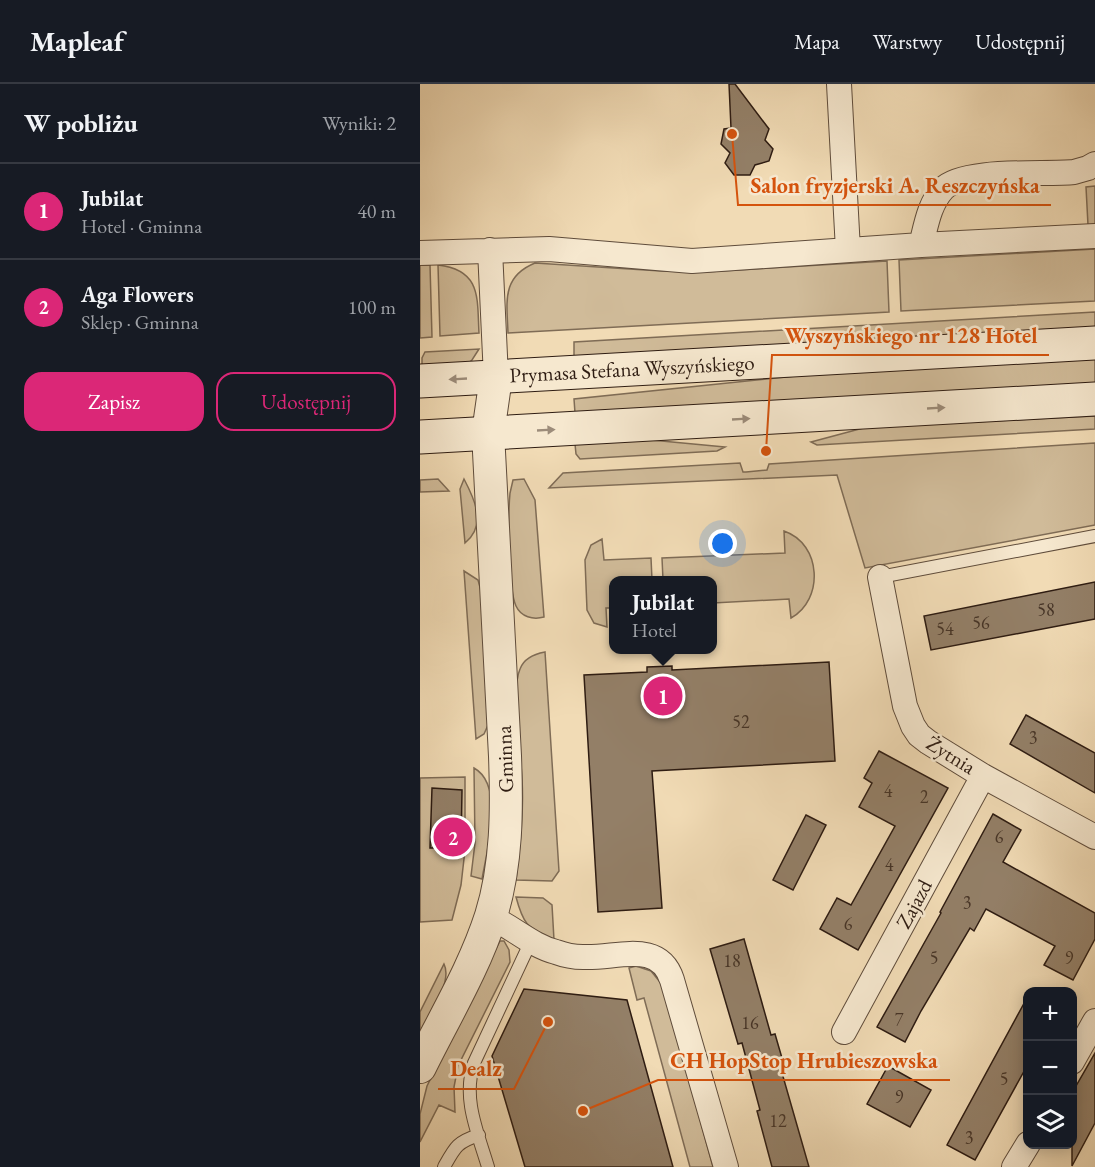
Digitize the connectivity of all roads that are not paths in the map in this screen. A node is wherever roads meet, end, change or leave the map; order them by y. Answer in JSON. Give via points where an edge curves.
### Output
{"nodes":[{"id":1,"x":840,"y":84,"type":"edge"},
{"id":2,"x":1095,"y":164,"type":"edge"},
{"id":3,"x":1095,"y":236,"type":"edge"},
{"id":4,"x":921,"y":245,"type":"junction"},
{"id":5,"x":490,"y":250,"type":"junction"},
{"id":6,"x":848,"y":250,"type":"junction"},
{"id":7,"x":420,"y":253,"type":"edge"},
{"id":8,"x":1095,"y":343,"type":"edge"},
{"id":9,"x":496,"y":377,"type":"junction"},
{"id":10,"x":420,"y":381,"type":"edge"},
{"id":11,"x":1095,"y":399,"type":"edge"},
{"id":12,"x":488,"y":433,"type":"junction"},
{"id":13,"x":420,"y":437,"type":"edge"},
{"id":14,"x":1095,"y":536,"type":"edge"},
{"id":15,"x":880,"y":577,"type":"joint"},
{"id":16,"x":983,"y":776,"type":"junction"},
{"id":17,"x":1095,"y":837,"type":"edge"},
{"id":18,"x":490,"y":917,"type":"junction"},
{"id":19,"x":531,"y":941,"type":"junction"},
{"id":20,"x":1095,"y":1021,"type":"edge"},
{"id":21,"x":844,"y":1032,"type":"dead end"},
{"id":22,"x":1077,"y":1053,"type":"edge"},
{"id":23,"x":420,"y":1067,"type":"edge"},
{"id":24,"x":479,"y":1135,"type":"junction"},
{"id":25,"x":1025,"y":1149,"type":"edge"},
{"id":26,"x":444,"y":1167,"type":"edge"},
{"id":27,"x":488,"y":1167,"type":"edge"},
{"id":28,"x":726,"y":1167,"type":"edge"},
{"id":29,"x":1014,"y":1167,"type":"edge"}],
"edges":[{"from":1,"to":6,"type":"street"},
{"from":2,"to":4,"type":"street","via":[[1074,172],[973,176],[953,182],[936,198]]},
{"from":3,"to":4,"type":"street"},
{"from":4,"to":6,"type":"street"},
{"from":5,"to":6,"type":"street","via":[[549,249],[692,261]]},
{"from":5,"to":7,"type":"street"},
{"from":5,"to":9,"type":"street"},
{"from":8,"to":9,"type":"main road","name":"Prymasa Stefana Wyszyńskiego"},
{"from":9,"to":10,"type":"main road","name":"Prymasa Stefana Wyszyńskiego","one_way":true},
{"from":9,"to":12,"type":"street","name":"Gminna"},
{"from":12,"to":11,"type":"main road","one_way":true},
{"from":12,"to":13,"type":"main road"},
{"from":12,"to":18,"type":"street","name":"Gminna","via":[[507,807],[502,862]]},
{"from":14,"to":15,"type":"lane"},
{"from":15,"to":16,"type":"street","name":"Żytnia","via":[[905,706],[913,726],[928,742]]},
{"from":16,"to":17,"type":"street","name":"Żytnia"},
{"from":16,"to":21,"type":"street","name":"Zajazd"},
{"from":18,"to":19,"type":"street"},
{"from":18,"to":23,"type":"street","name":"Gminna"},
{"from":19,"to":24,"type":"lane","via":[[471,1072],[469,1098]]},
{"from":19,"to":28,"type":"street","via":[[570,956],[642,954],[662,962],[669,970]]},
{"from":20,"to":22,"type":"street"},
{"from":24,"to":26,"type":"lane","via":[[456,1145]]},
{"from":24,"to":27,"type":"lane"},
{"from":25,"to":29,"type":"street"}]}
